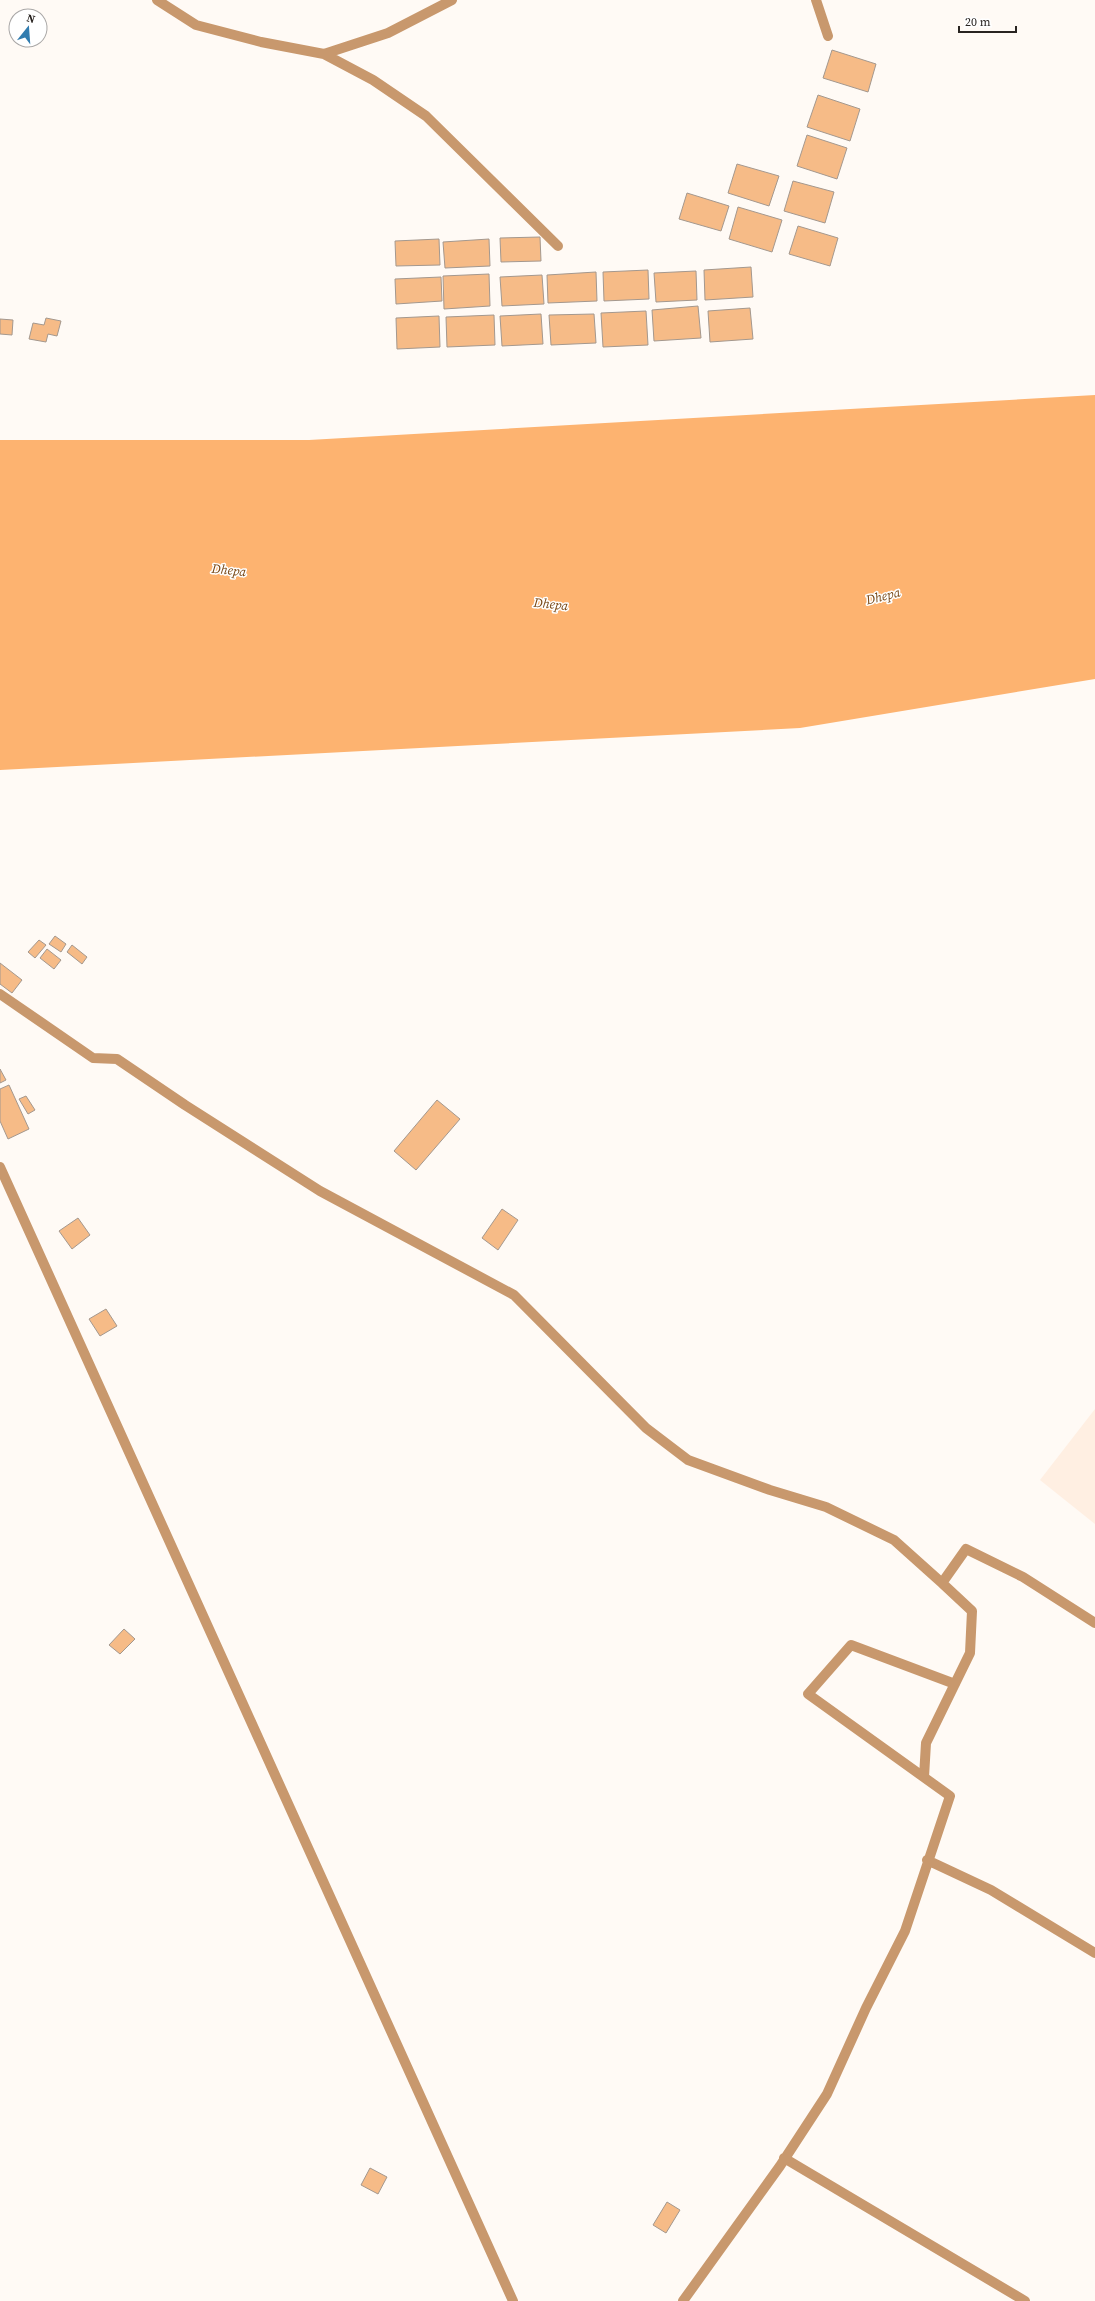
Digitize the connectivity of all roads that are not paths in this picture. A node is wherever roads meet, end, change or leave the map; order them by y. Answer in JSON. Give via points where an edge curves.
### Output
{"nodes":[{"id":1,"x":157,"y":0,"type":"edge"},
{"id":2,"x":452,"y":0,"type":"edge"},
{"id":3,"x":816,"y":0,"type":"edge"},
{"id":4,"x":828,"y":36,"type":"dead end"},
{"id":5,"x":324,"y":54,"type":"junction"},
{"id":6,"x":558,"y":246,"type":"dead end"},
{"id":7,"x":0,"y":994,"type":"edge"},
{"id":8,"x":0,"y":1167,"type":"edge"},
{"id":9,"x":942,"y":1583,"type":"junction"},
{"id":10,"x":1095,"y":1624,"type":"edge"},
{"id":11,"x":955,"y":1684,"type":"junction"},
{"id":12,"x":924,"y":1776,"type":"junction"},
{"id":13,"x":928,"y":1860,"type":"junction"},
{"id":14,"x":1095,"y":1953,"type":"edge"},
{"id":15,"x":784,"y":2158,"type":"junction"},
{"id":16,"x":513,"y":2301,"type":"edge"},
{"id":17,"x":683,"y":2301,"type":"edge"},
{"id":18,"x":1025,"y":2301,"type":"edge"}],
"edges":[{"from":1,"to":5,"type":"street","via":[[196,25],[261,42]]},
{"from":2,"to":5,"type":"street","via":[[388,33]]},
{"from":3,"to":4,"type":"street"},
{"from":5,"to":6,"type":"street","via":[[372,80],[426,116]]},
{"from":7,"to":9,"type":"street","via":[[93,1058],[117,1059],[185,1106],[320,1191],[514,1295],[646,1428],[688,1460],[826,1507],[894,1540]]},
{"from":8,"to":16,"type":"street"},
{"from":9,"to":10,"type":"street","via":[[966,1549],[1023,1577]]},
{"from":9,"to":11,"type":"street","via":[[972,1611],[970,1653]]},
{"from":11,"to":12,"type":"street","via":[[926,1743]]},
{"from":11,"to":12,"type":"street","via":[[851,1645],[808,1694]]},
{"from":12,"to":13,"type":"street","via":[[950,1796]]},
{"from":13,"to":14,"type":"street","via":[[991,1890]]},
{"from":13,"to":15,"type":"street","via":[[905,1931],[827,2094]]},
{"from":15,"to":17,"type":"street"},
{"from":15,"to":18,"type":"street"}]}
